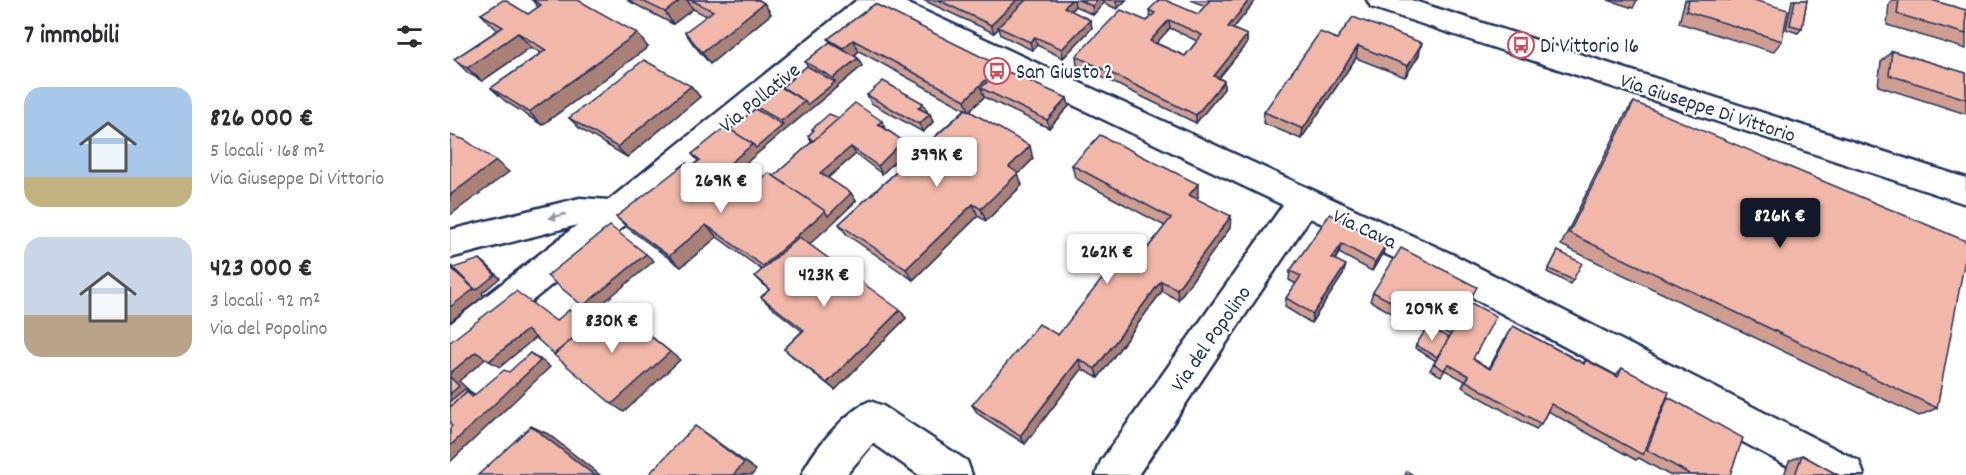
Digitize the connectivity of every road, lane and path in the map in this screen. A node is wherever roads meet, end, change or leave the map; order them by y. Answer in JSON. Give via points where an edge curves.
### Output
{"nodes":[{"id":1,"x":832,"y":0,"type":"edge"},
{"id":2,"x":876,"y":0,"type":"edge"},
{"id":3,"x":1381,"y":0,"type":"edge"},
{"id":4,"x":845,"y":26,"type":"junction"},
{"id":5,"x":1966,"y":191,"type":"edge"},
{"id":6,"x":1305,"y":200,"type":"junction"},
{"id":7,"x":614,"y":215,"type":"junction"},
{"id":8,"x":450,"y":244,"type":"edge"},
{"id":9,"x":450,"y":345,"type":"edge"},
{"id":10,"x":821,"y":475,"type":"edge"},
{"id":11,"x":953,"y":475,"type":"edge"},
{"id":12,"x":1115,"y":475,"type":"edge"},
{"id":13,"x":1845,"y":475,"type":"edge"}],
"edges":[{"from":1,"to":4,"type":"street"},
{"from":2,"to":4,"type":"street","name":"Via Pollative"},
{"from":2,"to":6,"type":"street","name":"Via Cava"},
{"from":3,"to":5,"type":"street","name":"Via Giuseppe Di Vittorio"},
{"from":4,"to":7,"type":"street","name":"Via Pollative"},
{"from":6,"to":12,"type":"street","name":"Via del Popolino"},
{"from":6,"to":13,"type":"street","name":"Via Cava","via":[[1453,271]]},
{"from":7,"to":8,"type":"street","one_way":true,"via":[[580,211]]},
{"from":7,"to":9,"type":"street","name":"Via Pollative"},
{"from":10,"to":11,"type":"street","via":[[870,419]]}]}
